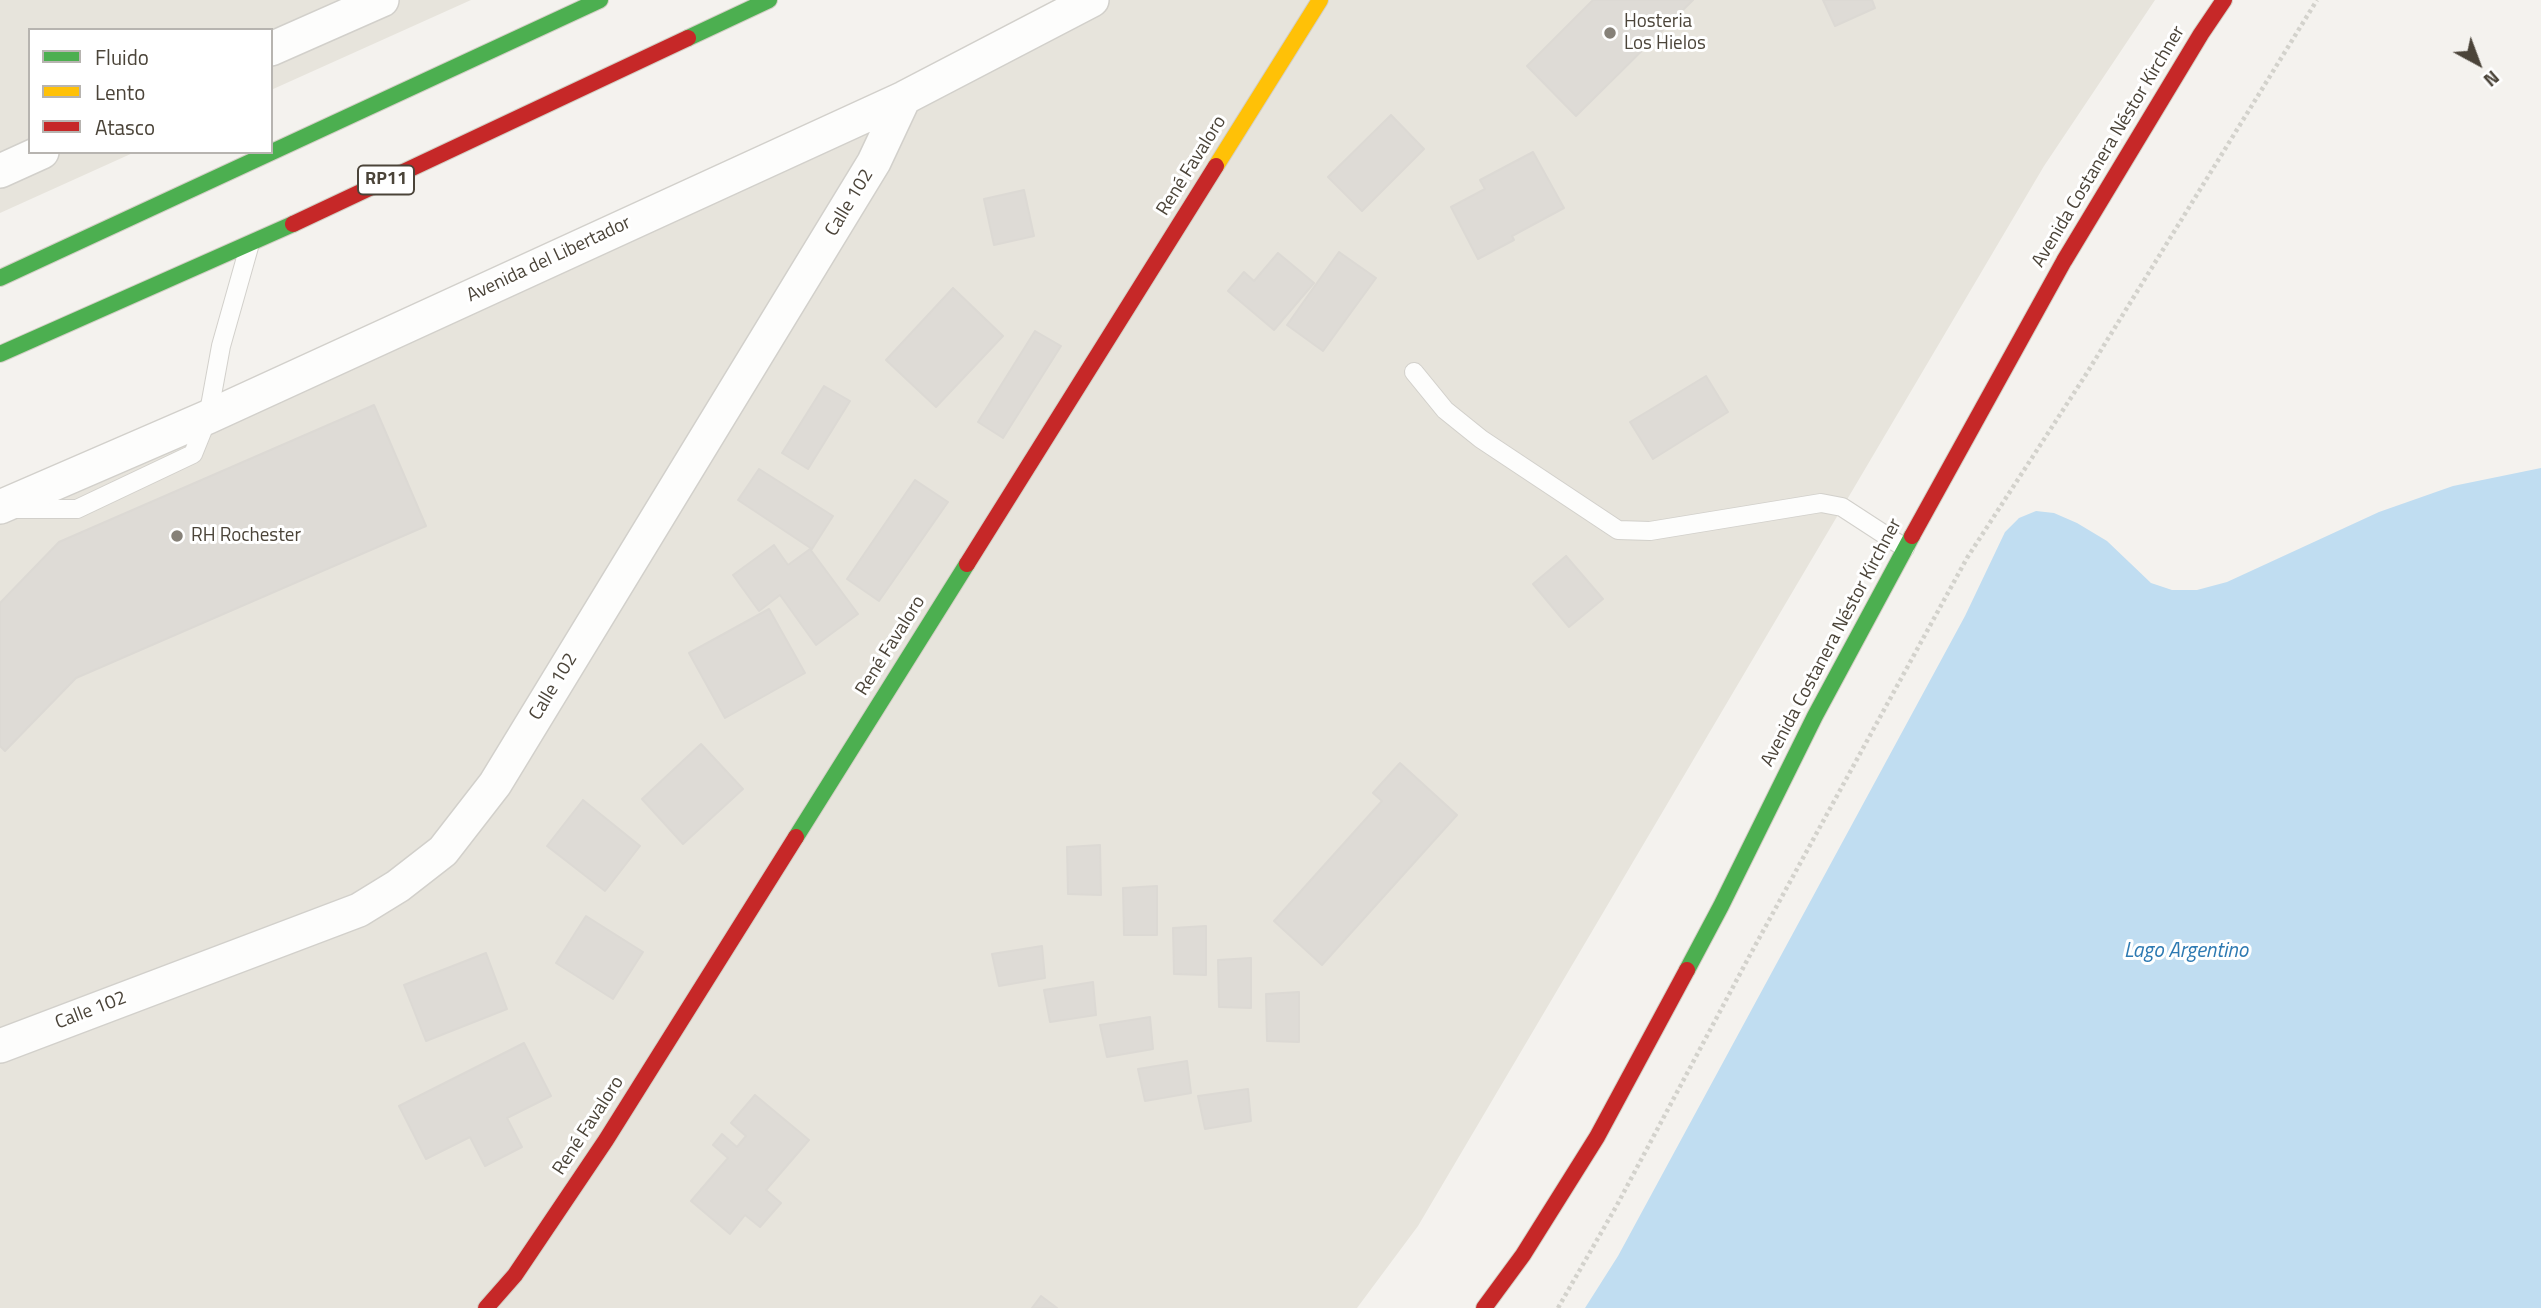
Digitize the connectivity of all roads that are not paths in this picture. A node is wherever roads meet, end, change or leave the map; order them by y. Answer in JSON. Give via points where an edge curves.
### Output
{"nodes":[{"id":1,"x":382,"y":0,"type":"edge"},
{"id":2,"x":600,"y":0,"type":"edge"},
{"id":3,"x":769,"y":0,"type":"edge"},
{"id":4,"x":1092,"y":0,"type":"edge"},
{"id":5,"x":1320,"y":0,"type":"edge"},
{"id":6,"x":2224,"y":0,"type":"edge"},
{"id":7,"x":345,"y":8,"type":"edge"},
{"id":8,"x":273,"y":49,"type":"edge"},
{"id":9,"x":904,"y":98,"type":"junction"},
{"id":10,"x":273,"y":152,"type":"edge"},
{"id":11,"x":38,"y":154,"type":"edge"},
{"id":12,"x":268,"y":154,"type":"edge"},
{"id":13,"x":0,"y":171,"type":"edge"},
{"id":14,"x":250,"y":244,"type":"junction"},
{"id":15,"x":0,"y":278,"type":"edge"},
{"id":16,"x":0,"y":354,"type":"edge"},
{"id":17,"x":1414,"y":372,"type":"dead end"},
{"id":18,"x":208,"y":416,"type":"junction"},
{"id":19,"x":0,"y":508,"type":"edge"},
{"id":20,"x":1905,"y":548,"type":"junction"},
{"id":21,"x":0,"y":1046,"type":"edge"},
{"id":22,"x":486,"y":1308,"type":"edge"},
{"id":23,"x":1484,"y":1308,"type":"edge"}],
"edges":[{"from":1,"to":7,"type":"street"},
{"from":2,"to":10,"type":"street"},
{"from":3,"to":14,"type":"street","number":"RP11"},
{"from":4,"to":9,"type":"street","name":"Avenida del Libertador"},
{"from":5,"to":22,"type":"street","name":"René Favaloro","via":[[606,1140],[515,1275]]},
{"from":6,"to":20,"type":"street","name":"Avenida Costanera Néstor Kirchner","via":[[2064,261]]},
{"from":7,"to":8,"type":"street"},
{"from":9,"to":18,"type":"street","name":"Avenida del Libertador"},
{"from":9,"to":21,"type":"street","name":"Calle 102","via":[[874,162],[517,749],[443,851],[359,910]]},
{"from":11,"to":13,"type":"street"},
{"from":12,"to":15,"type":"street"},
{"from":14,"to":16,"type":"street","number":"RP11"},
{"from":14,"to":18,"type":"lane","via":[[221,346]]},
{"from":17,"to":20,"type":"lane","via":[[1445,410],[1481,439],[1618,530],[1650,531],[1821,503],[1842,507]]},
{"from":18,"to":19,"type":"street","name":"Avenida del Libertador"},
{"from":20,"to":23,"type":"street","name":"Avenida Costanera Néstor Kirchner","via":[[1597,1137]]}]}
